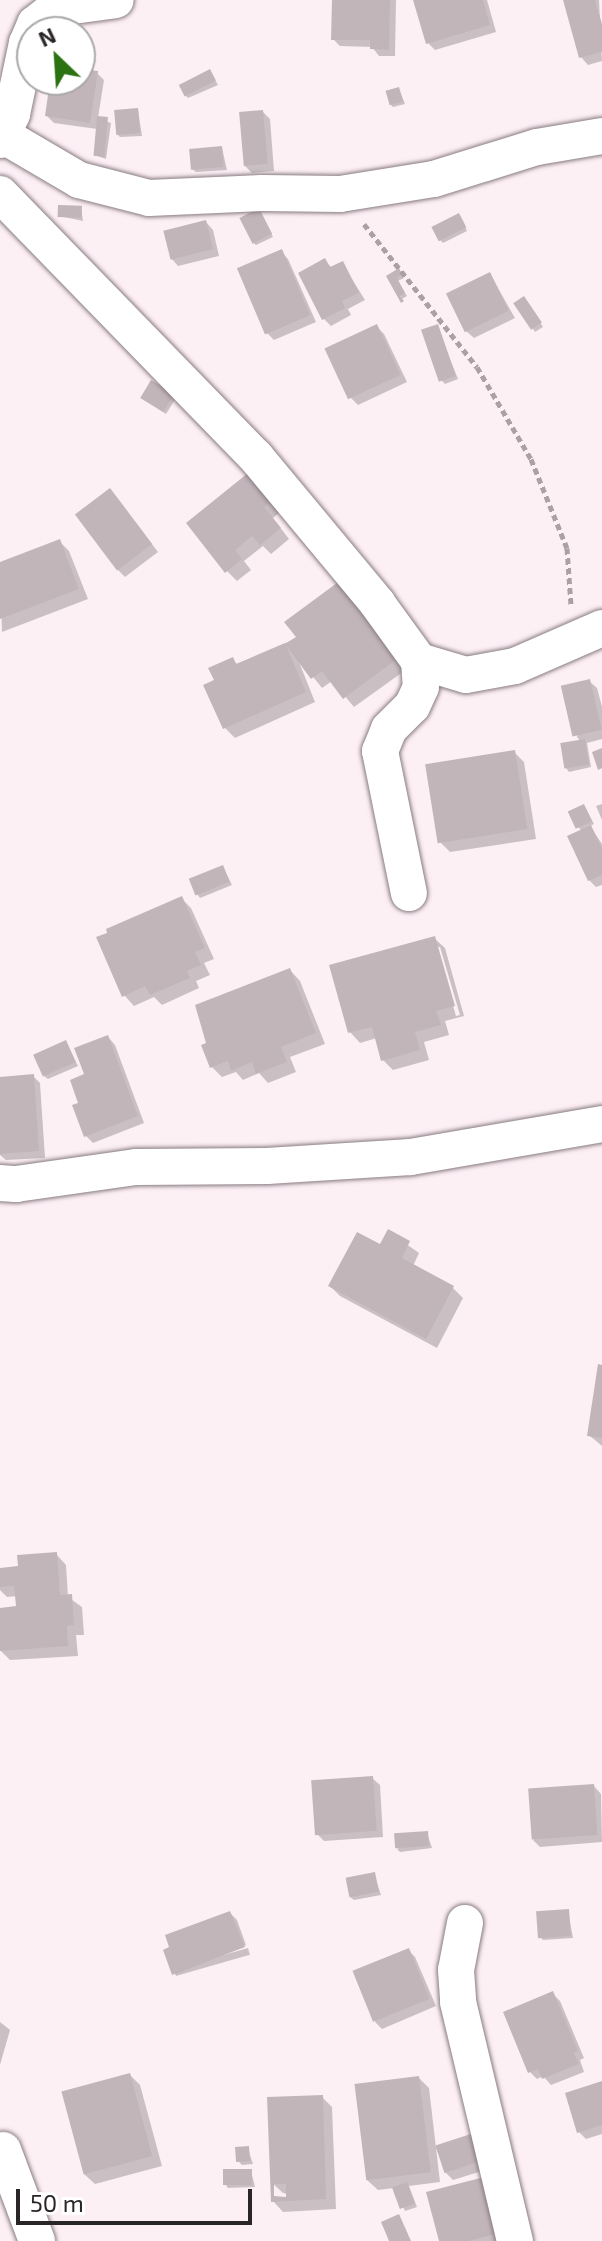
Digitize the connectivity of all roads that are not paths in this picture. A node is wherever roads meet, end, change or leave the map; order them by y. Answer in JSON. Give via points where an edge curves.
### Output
{"nodes":[{"id":1,"x":116,"y":0,"type":"edge"},
{"id":2,"x":602,"y":136,"type":"edge"},
{"id":3,"x":2,"y":138,"type":"edge"},
{"id":4,"x":0,"y":194,"type":"edge"},
{"id":5,"x":588,"y":635,"type":"edge"},
{"id":6,"x":419,"y":661,"type":"junction"},
{"id":7,"x":409,"y":893,"type":"dead end"},
{"id":8,"x":602,"y":1124,"type":"edge"},
{"id":9,"x":0,"y":1183,"type":"edge"},
{"id":10,"x":465,"y":1923,"type":"dead end"},
{"id":11,"x":3,"y":2150,"type":"dead end"},
{"id":12,"x":37,"y":2241,"type":"edge"},
{"id":13,"x":515,"y":2241,"type":"edge"}],
"edges":[{"from":1,"to":3,"type":"street","via":[[73,6],[35,24]]},
{"from":2,"to":3,"type":"street","via":[[537,147],[434,179],[340,194],[149,198],[79,180]]},
{"from":4,"to":6,"type":"street","via":[[256,457]]},
{"from":5,"to":6,"type":"street","via":[[515,666],[466,675]]},
{"from":6,"to":7,"type":"street","via":[[421,687],[412,706],[389,729],[380,751]]},
{"from":8,"to":9,"type":"street","via":[[411,1157],[136,1167]]},
{"from":10,"to":13,"type":"street","via":[[456,1970],[458,2002]]},
{"from":11,"to":12,"type":"street"}]}
